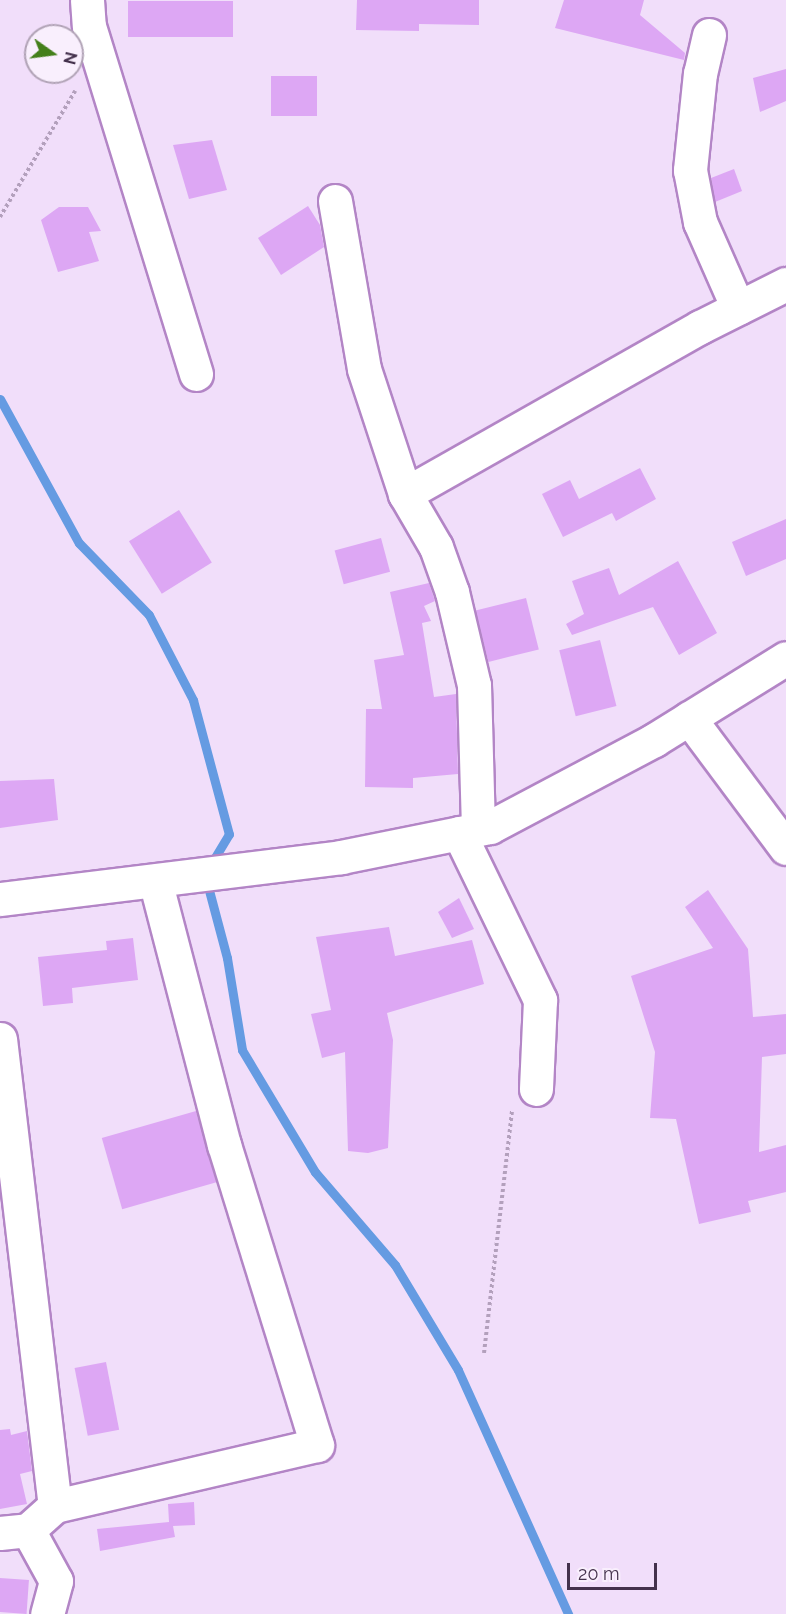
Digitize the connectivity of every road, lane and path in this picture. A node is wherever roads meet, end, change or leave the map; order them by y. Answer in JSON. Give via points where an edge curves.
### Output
{"nodes":[{"id":1,"x":87,"y":0,"type":"edge"},
{"id":2,"x":709,"y":35,"type":"dead end"},
{"id":3,"x":97,"y":54,"type":"junction"},
{"id":4,"x":335,"y":201,"type":"dead end"},
{"id":5,"x":0,"y":217,"type":"edge"},
{"id":6,"x":786,"y":284,"type":"edge"},
{"id":7,"x":738,"y":308,"type":"junction"},
{"id":8,"x":196,"y":374,"type":"dead end"},
{"id":9,"x":405,"y":494,"type":"junction"},
{"id":10,"x":786,"y":658,"type":"edge"},
{"id":11,"x":689,"y":718,"type":"junction"},
{"id":12,"x":468,"y":831,"type":"junction"},
{"id":13,"x":786,"y":848,"type":"edge"},
{"id":14,"x":155,"y":881,"type":"junction"},
{"id":15,"x":0,"y":898,"type":"edge"},
{"id":16,"x":0,"y":1039,"type":"edge"},
{"id":17,"x":536,"y":1089,"type":"joint"},
{"id":18,"x":484,"y":1353,"type":"dead end"},
{"id":19,"x":55,"y":1506,"type":"junction"},
{"id":20,"x":14,"y":1531,"type":"edge"},
{"id":21,"x":47,"y":1614,"type":"edge"}],
"edges":[{"from":1,"to":3,"type":"street"},
{"from":2,"to":7,"type":"street","via":[[699,73],[690,170],[700,222]]},
{"from":3,"to":5,"type":"path"},
{"from":3,"to":8,"type":"street"},
{"from":4,"to":9,"type":"street","via":[[364,369]]},
{"from":6,"to":7,"type":"street"},
{"from":7,"to":9,"type":"street"},
{"from":9,"to":12,"type":"street","via":[[440,558],[474,685]]},
{"from":10,"to":11,"type":"street"},
{"from":11,"to":12,"type":"street","via":[[490,827]]},
{"from":11,"to":13,"type":"street"},
{"from":12,"to":14,"type":"street","via":[[340,857]]},
{"from":12,"to":17,"type":"street","via":[[540,1000]]},
{"from":14,"to":15,"type":"street"},
{"from":14,"to":19,"type":"street","via":[[224,1145],[317,1445]]},
{"from":16,"to":19,"type":"street"},
{"from":17,"to":18,"type":"path","via":[[514,1089]]},
{"from":19,"to":20,"type":"street"},
{"from":20,"to":21,"type":"street","via":[[56,1581]]}]}
